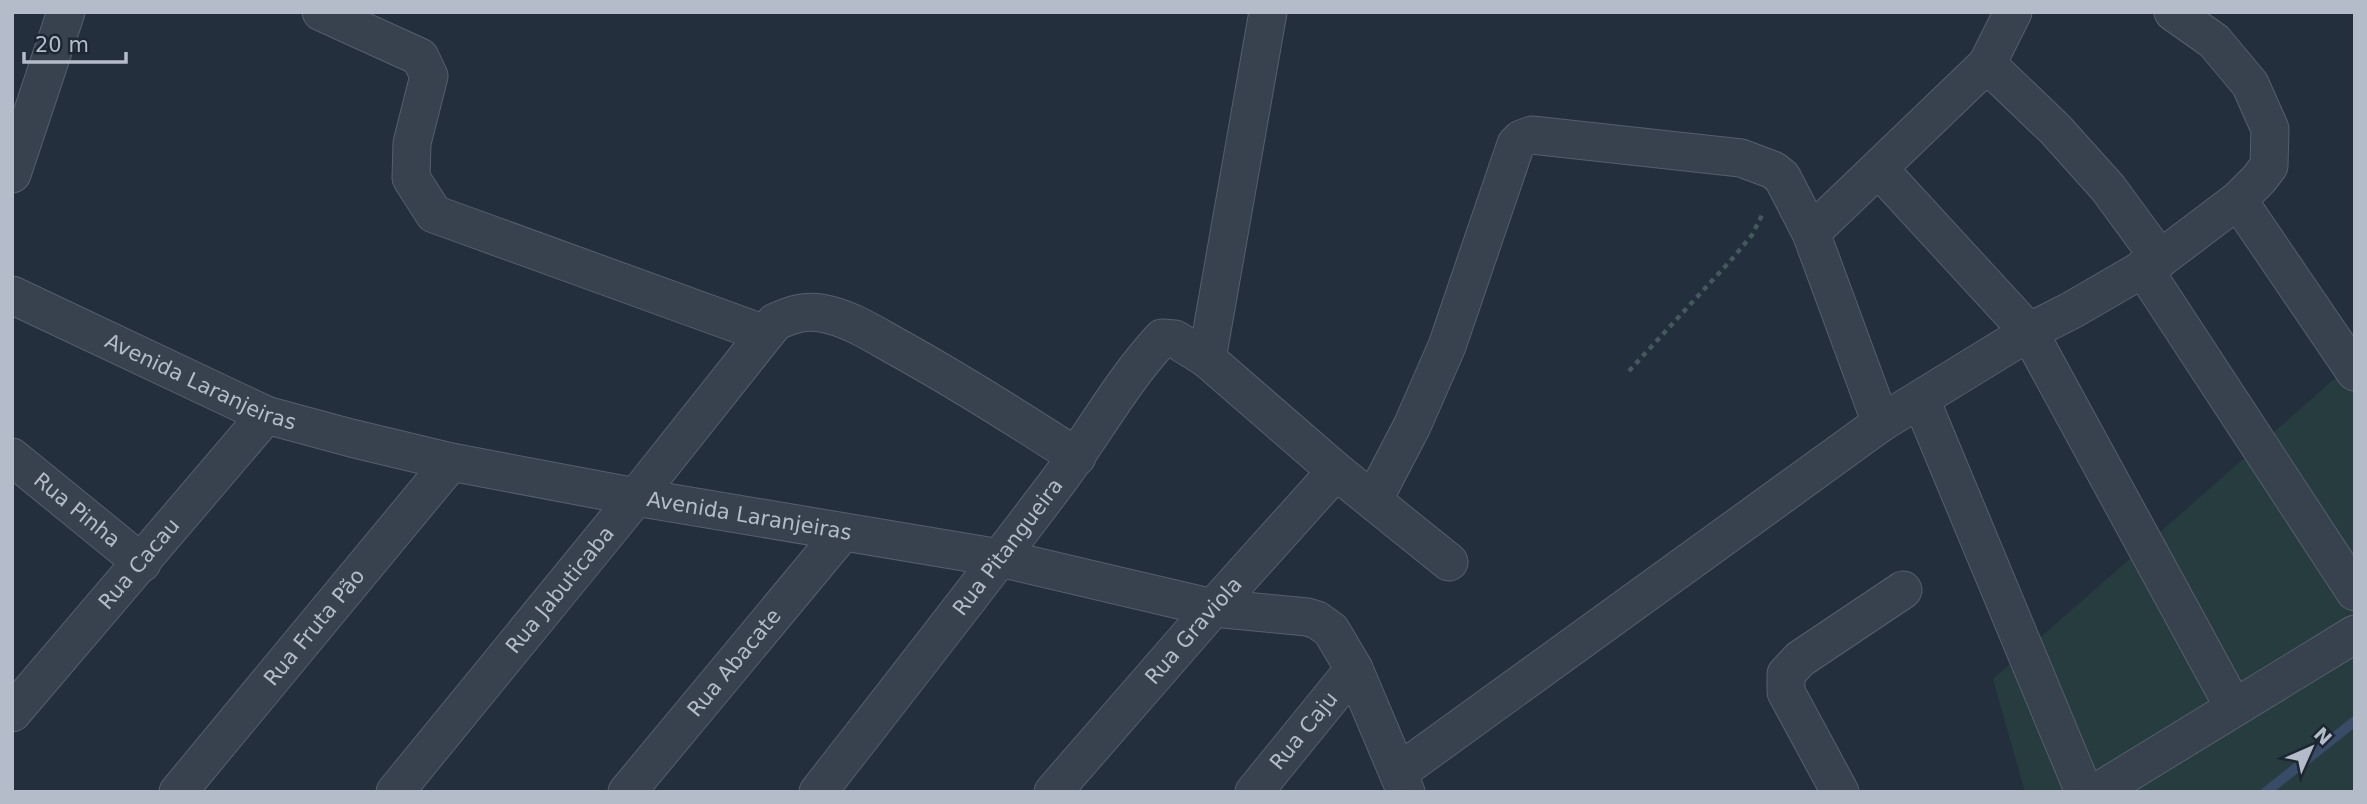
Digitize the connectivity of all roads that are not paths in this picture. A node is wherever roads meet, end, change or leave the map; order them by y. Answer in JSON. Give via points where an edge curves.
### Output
{"nodes":[{"id":1,"x":66,"y":12,"type":"edge"},
{"id":2,"x":321,"y":12,"type":"edge"},
{"id":3,"x":1268,"y":12,"type":"edge"},
{"id":4,"x":2013,"y":12,"type":"edge"},
{"id":5,"x":2173,"y":12,"type":"edge"},
{"id":6,"x":1987,"y":64,"type":"junction"},
{"id":7,"x":1879,"y":169,"type":"junction"},
{"id":8,"x":12,"y":174,"type":"edge"},
{"id":9,"x":2238,"y":200,"type":"junction"},
{"id":10,"x":1811,"y":233,"type":"junction"},
{"id":11,"x":2151,"y":263,"type":"junction"},
{"id":12,"x":12,"y":295,"type":"edge"},
{"id":13,"x":770,"y":328,"type":"junction"},
{"id":14,"x":2029,"y":332,"type":"junction"},
{"id":15,"x":1207,"y":359,"type":"junction"},
{"id":16,"x":2355,"y":372,"type":"edge"},
{"id":17,"x":1921,"y":400,"type":"junction"},
{"id":18,"x":266,"y":415,"type":"junction"},
{"id":19,"x":1881,"y":423,"type":"junction"},
{"id":20,"x":12,"y":457,"type":"edge"},
{"id":21,"x":1077,"y":457,"type":"junction"},
{"id":22,"x":451,"y":462,"type":"junction"},
{"id":23,"x":1336,"y":471,"type":"junction"},
{"id":24,"x":636,"y":497,"type":"junction"},
{"id":25,"x":1374,"y":499,"type":"junction"},
{"id":26,"x":842,"y":533,"type":"junction"},
{"id":27,"x":1000,"y":558,"type":"junction"},
{"id":28,"x":1449,"y":562,"type":"dead end"},
{"id":29,"x":142,"y":563,"type":"junction"},
{"id":30,"x":1903,"y":590,"type":"dead end"},
{"id":31,"x":2355,"y":592,"type":"edge"},
{"id":32,"x":1213,"y":608,"type":"junction"},
{"id":33,"x":2355,"y":634,"type":"edge"},
{"id":34,"x":1354,"y":669,"type":"junction"},
{"id":35,"x":20,"y":689,"type":"edge"},
{"id":36,"x":2234,"y":708,"type":"junction"},
{"id":37,"x":1403,"y":782,"type":"edge"},
{"id":38,"x":405,"y":788,"type":"edge"},
{"id":39,"x":178,"y":792,"type":"edge"},
{"id":40,"x":627,"y":792,"type":"edge"},
{"id":41,"x":818,"y":792,"type":"edge"},
{"id":42,"x":1053,"y":792,"type":"edge"},
{"id":43,"x":1254,"y":792,"type":"edge"},
{"id":44,"x":1840,"y":792,"type":"edge"},
{"id":45,"x":2084,"y":792,"type":"edge"},
{"id":46,"x":2097,"y":792,"type":"edge"}],
"edges":[{"from":1,"to":8,"type":"street"},
{"from":2,"to":13,"type":"street","via":[[420,57],[429,76],[412,143],[411,178],[434,214]]},
{"from":3,"to":15,"type":"street"},
{"from":4,"to":6,"type":"street"},
{"from":5,"to":9,"type":"street","via":[[2214,41],[2250,84],[2270,129],[2269,166]]},
{"from":6,"to":7,"type":"street"},
{"from":6,"to":11,"type":"street","via":[[2108,188]]},
{"from":7,"to":10,"type":"street"},
{"from":7,"to":14,"type":"street"},
{"from":9,"to":11,"type":"street"},
{"from":9,"to":16,"type":"street"},
{"from":10,"to":19,"type":"street"},
{"from":10,"to":25,"type":"street","via":[[1782,177],[1741,158],[1532,135],[1521,139],[1447,346]]},
{"from":11,"to":14,"type":"street"},
{"from":11,"to":31,"type":"street"},
{"from":12,"to":18,"type":"street","name":"Avenida Laranjeiras"},
{"from":13,"to":21,"type":"street","via":[[794,313],[822,313],[841,319],[966,386]]},
{"from":13,"to":24,"type":"street","name":"Rua Jabuticaba"},
{"from":14,"to":17,"type":"street"},
{"from":14,"to":36,"type":"street"},
{"from":15,"to":21,"type":"street","name":"Rua Pitangueira","via":[[1175,339],[1162,338],[1144,357]]},
{"from":15,"to":23,"type":"street"},
{"from":17,"to":19,"type":"street"},
{"from":17,"to":45,"type":"street"},
{"from":18,"to":22,"type":"street","name":"Avenida Laranjeiras"},
{"from":18,"to":29,"type":"street","name":"Rua Cacau"},
{"from":19,"to":37,"type":"street"},
{"from":20,"to":29,"type":"street","name":"Rua Pinha"},
{"from":21,"to":27,"type":"street","name":"Rua Pitangueira"},
{"from":22,"to":24,"type":"street","name":"Avenida Laranjeiras"},
{"from":22,"to":39,"type":"street","name":"Rua Fruta Pão"},
{"from":23,"to":25,"type":"street"},
{"from":23,"to":32,"type":"street","name":"Rua Graviola"},
{"from":24,"to":26,"type":"street","name":"Avenida Laranjeiras"},
{"from":24,"to":38,"type":"street","name":"Rua Jabuticaba"},
{"from":25,"to":28,"type":"street"},
{"from":26,"to":27,"type":"street","name":"Avenida Laranjeiras"},
{"from":26,"to":40,"type":"street","name":"Rua Abacate"},
{"from":27,"to":32,"type":"street","name":"Avenida Laranjeiras"},
{"from":27,"to":41,"type":"street","name":"Rua Pitangueira"},
{"from":29,"to":35,"type":"street","name":"Rua Cacau"},
{"from":30,"to":44,"type":"street","via":[[1786,674],[1786,692]]},
{"from":32,"to":34,"type":"street","name":"Avenida Laranjeiras","via":[[1317,620],[1331,630]]},
{"from":32,"to":42,"type":"street","name":"Rua Graviola"},
{"from":33,"to":36,"type":"street"},
{"from":34,"to":37,"type":"street","name":"Avenida Laranjeiras"},
{"from":34,"to":43,"type":"street","name":"Rua Caju"},
{"from":36,"to":46,"type":"street"}]}
